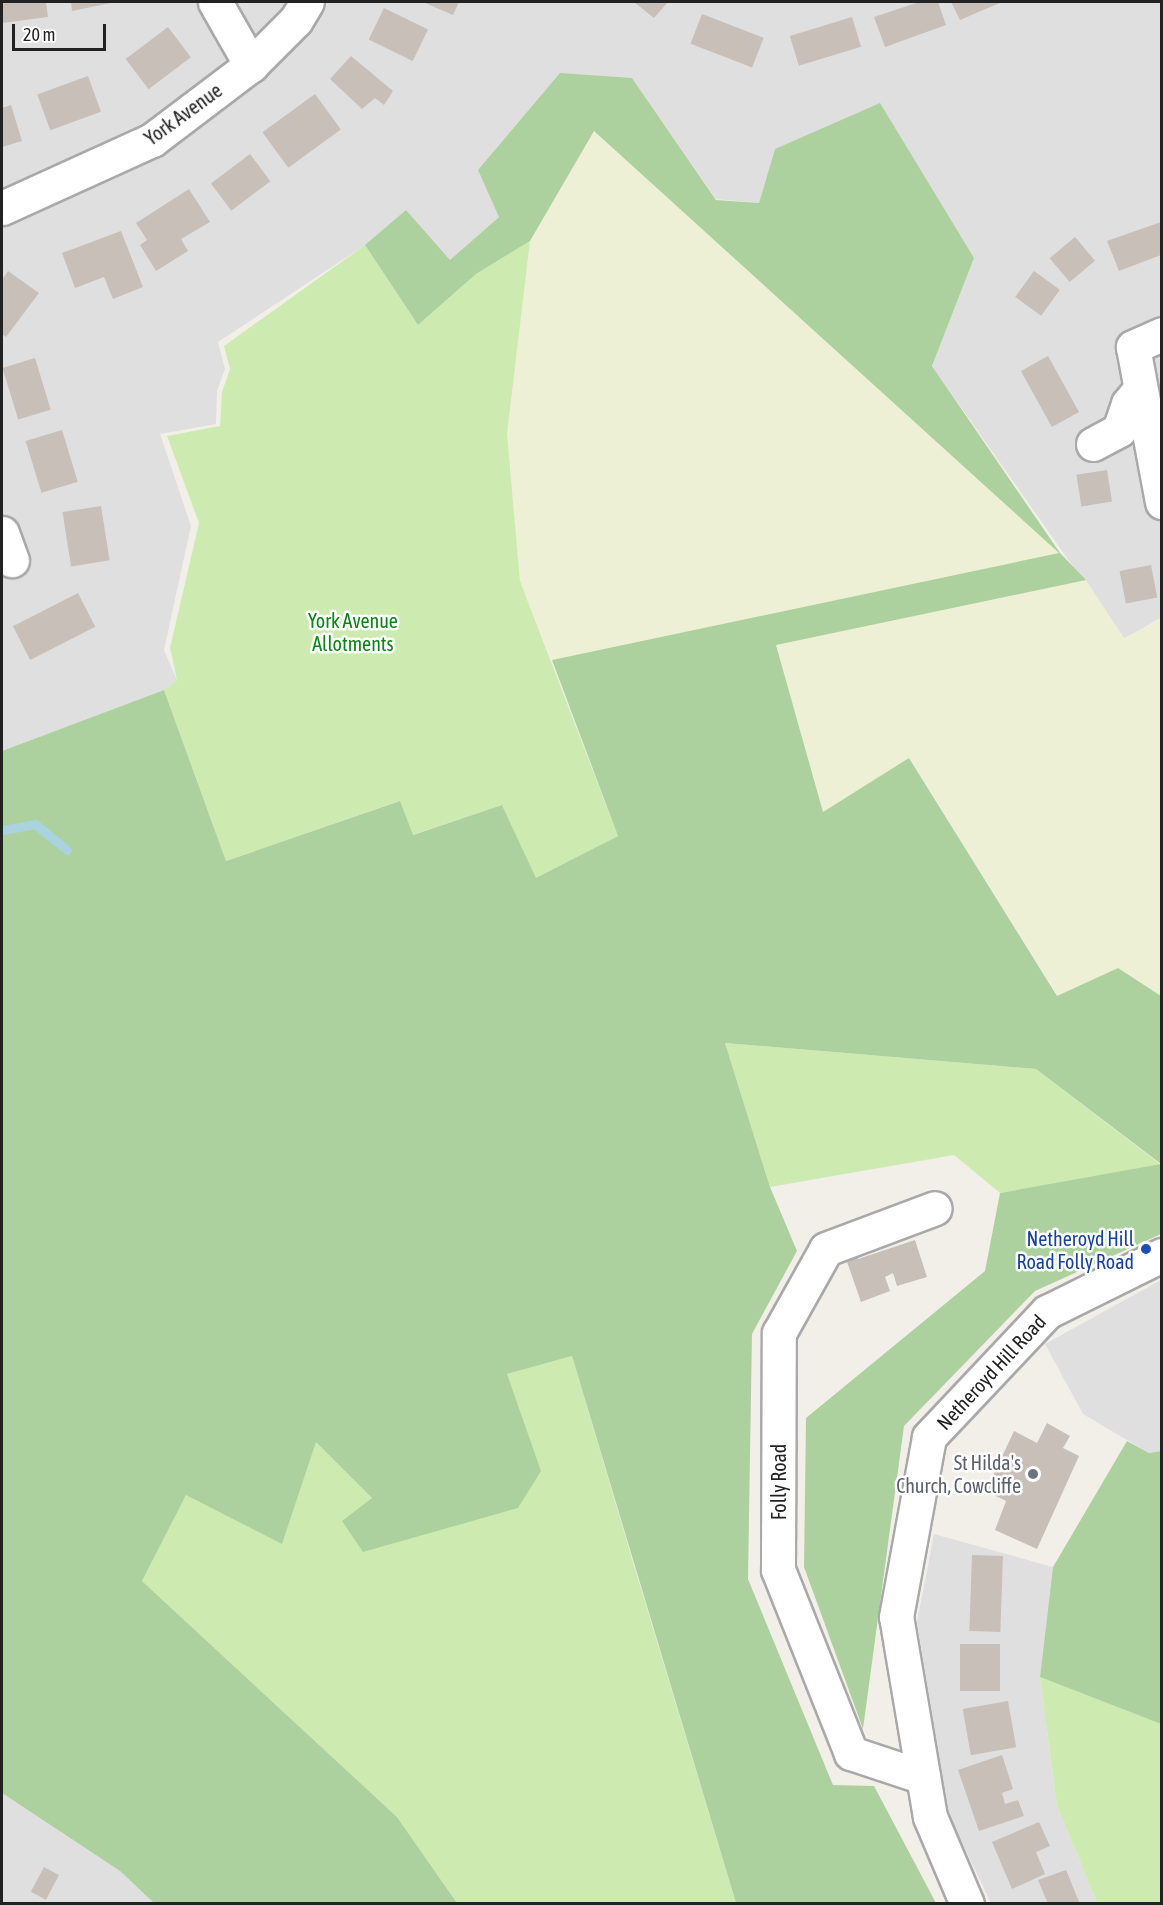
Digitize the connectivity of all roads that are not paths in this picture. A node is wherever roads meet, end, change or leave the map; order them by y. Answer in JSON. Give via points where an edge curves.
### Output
{"nodes":[{"id":1,"x":215,"y":2,"type":"edge"},
{"id":2,"x":307,"y":2,"type":"edge"},
{"id":3,"x":251,"y":65,"type":"junction"},
{"id":4,"x":2,"y":208,"type":"edge"},
{"id":5,"x":1147,"y":340,"type":"edge"},
{"id":6,"x":1140,"y":389,"type":"junction"},
{"id":7,"x":1093,"y":444,"type":"dead end"},
{"id":8,"x":1161,"y":502,"type":"edge"},
{"id":9,"x":935,"y":1208,"type":"dead end"},
{"id":10,"x":1161,"y":1256,"type":"edge"},
{"id":11,"x":923,"y":1777,"type":"junction"},
{"id":12,"x":967,"y":1904,"type":"edge"}],
"edges":[{"from":1,"to":3,"type":"street"},
{"from":2,"to":3,"type":"street","name":"York Avenue","via":[[296,20]]},
{"from":3,"to":4,"type":"street","name":"York Avenue","via":[[152,140]]},
{"from":5,"to":6,"type":"street"},
{"from":6,"to":7,"type":"street","via":[[1128,404],[1119,430]]},
{"from":6,"to":8,"type":"street"},
{"from":9,"to":11,"type":"street","name":"Folly Road","via":[[826,1249],[779,1333],[778,1570],[851,1753]]},
{"from":10,"to":11,"type":"street","name":"Netheroyd Hill Road","via":[[1047,1312],[929,1437],[896,1617]]},
{"from":11,"to":12,"type":"street","name":"Netheroyd Hill Road","via":[[930,1817]]}]}
